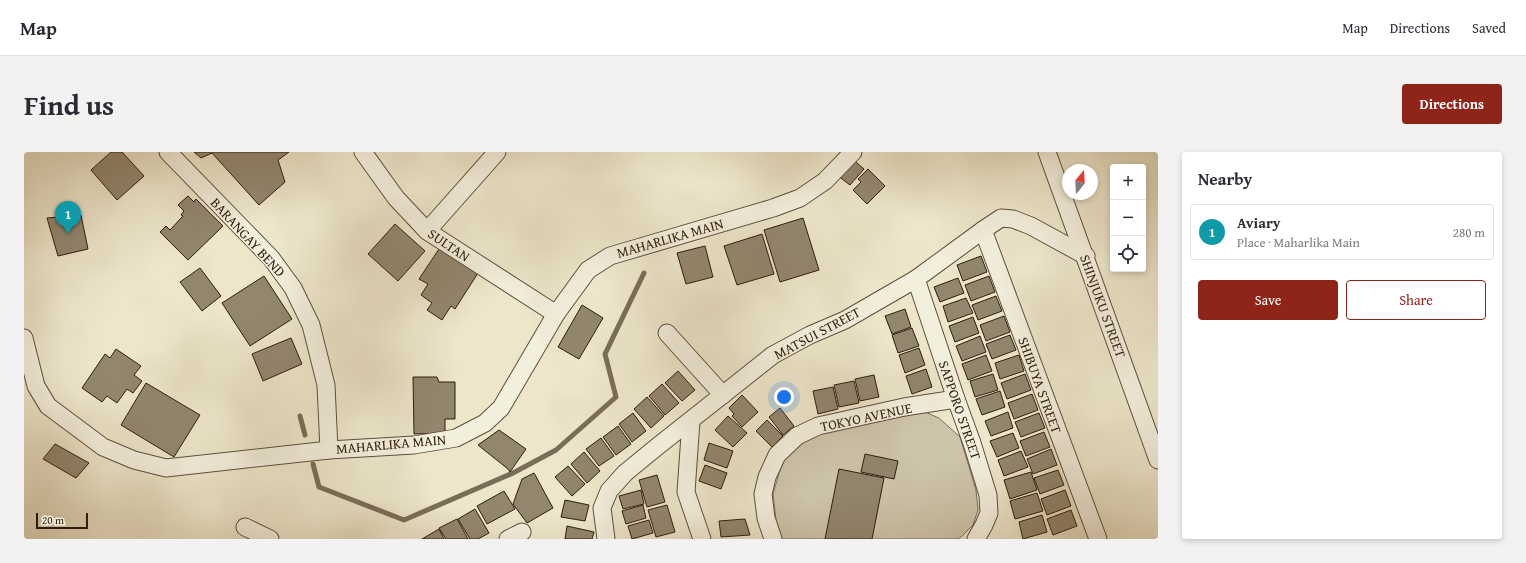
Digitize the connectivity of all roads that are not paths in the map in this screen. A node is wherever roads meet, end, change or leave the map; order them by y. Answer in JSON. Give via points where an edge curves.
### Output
{"nodes":[{"id":1,"x":168,"y":152,"type":"edge"},
{"id":2,"x":363,"y":152,"type":"edge"},
{"id":3,"x":497,"y":152,"type":"edge"},
{"id":4,"x":853,"y":152,"type":"edge"},
{"id":5,"x":1048,"y":152,"type":"edge"},
{"id":6,"x":983,"y":230,"type":"junction"},
{"id":7,"x":427,"y":231,"type":"junction"},
{"id":8,"x":1086,"y":256,"type":"junction"},
{"id":9,"x":916,"y":279,"type":"junction"},
{"id":10,"x":556,"y":314,"type":"junction"},
{"id":11,"x":668,"y":333,"type":"dead end"},
{"id":12,"x":24,"y":338,"type":"edge"},
{"id":13,"x":30,"y":387,"type":"edge"},
{"id":14,"x":723,"y":395,"type":"junction"},
{"id":15,"x":956,"y":399,"type":"junction"},
{"id":16,"x":691,"y":421,"type":"junction"},
{"id":17,"x":329,"y":450,"type":"junction"},
{"id":18,"x":1158,"y":460,"type":"edge"},
{"id":19,"x":245,"y":527,"type":"dead end"},
{"id":20,"x":270,"y":539,"type":"edge"},
{"id":21,"x":606,"y":539,"type":"edge"},
{"id":22,"x":702,"y":539,"type":"edge"},
{"id":23,"x":773,"y":539,"type":"edge"},
{"id":24,"x":976,"y":539,"type":"edge"},
{"id":25,"x":1098,"y":539,"type":"edge"}],
"edges":[{"from":1,"to":17,"type":"street","name":"BARANGAY BEND","via":[[271,258],[293,288],[311,325],[326,385]]},
{"from":2,"to":7,"type":"street","name":"SULTAN","via":[[396,198]]},
{"from":3,"to":7,"type":"street"},
{"from":4,"to":10,"type":"street","name":"MAHARLIKA MAIN","via":[[825,181],[800,198],[610,256],[588,270]]},
{"from":5,"to":8,"type":"street","name":"SHINJUKU STREET"},
{"from":6,"to":8,"type":"street","name":"MATSUI STREET","via":[[1001,218],[1013,219]]},
{"from":6,"to":9,"type":"street","name":"MATSUI STREET"},
{"from":6,"to":25,"type":"street","name":"SHIBUYA STREET"},
{"from":7,"to":10,"type":"street","name":"SULTAN"},
{"from":8,"to":18,"type":"street","name":"SHINJUKU STREET"},
{"from":9,"to":14,"type":"street","name":"MATSUI STREET","via":[[845,320],[773,355]]},
{"from":9,"to":15,"type":"street","name":"SAPPORO STREET"},
{"from":10,"to":17,"type":"street","name":"MAHARLIKA MAIN","via":[[501,408],[485,423],[456,438],[414,445]]},
{"from":11,"to":14,"type":"street"},
{"from":12,"to":13,"type":"street","name":"MAHARLIKA MAIN"},
{"from":13,"to":17,"type":"street","name":"MAHARLIKA MAIN","via":[[48,406],[103,446],[134,460],[166,468]]},
{"from":14,"to":16,"type":"street","name":"MATSUI STREET"},
{"from":15,"to":23,"type":"street","name":"TOKYO AVENUE","via":[[904,407],[818,426],[797,436],[777,455],[763,494],[766,518]]},
{"from":15,"to":24,"type":"street","name":"SAPPORO STREET","via":[[988,495],[989,513]]},
{"from":16,"to":21,"type":"street","name":"MATSUI STREET","via":[[625,473],[609,491],[602,508]]},
{"from":16,"to":22,"type":"street","via":[[686,492]]},
{"from":19,"to":20,"type":"street"}]}
